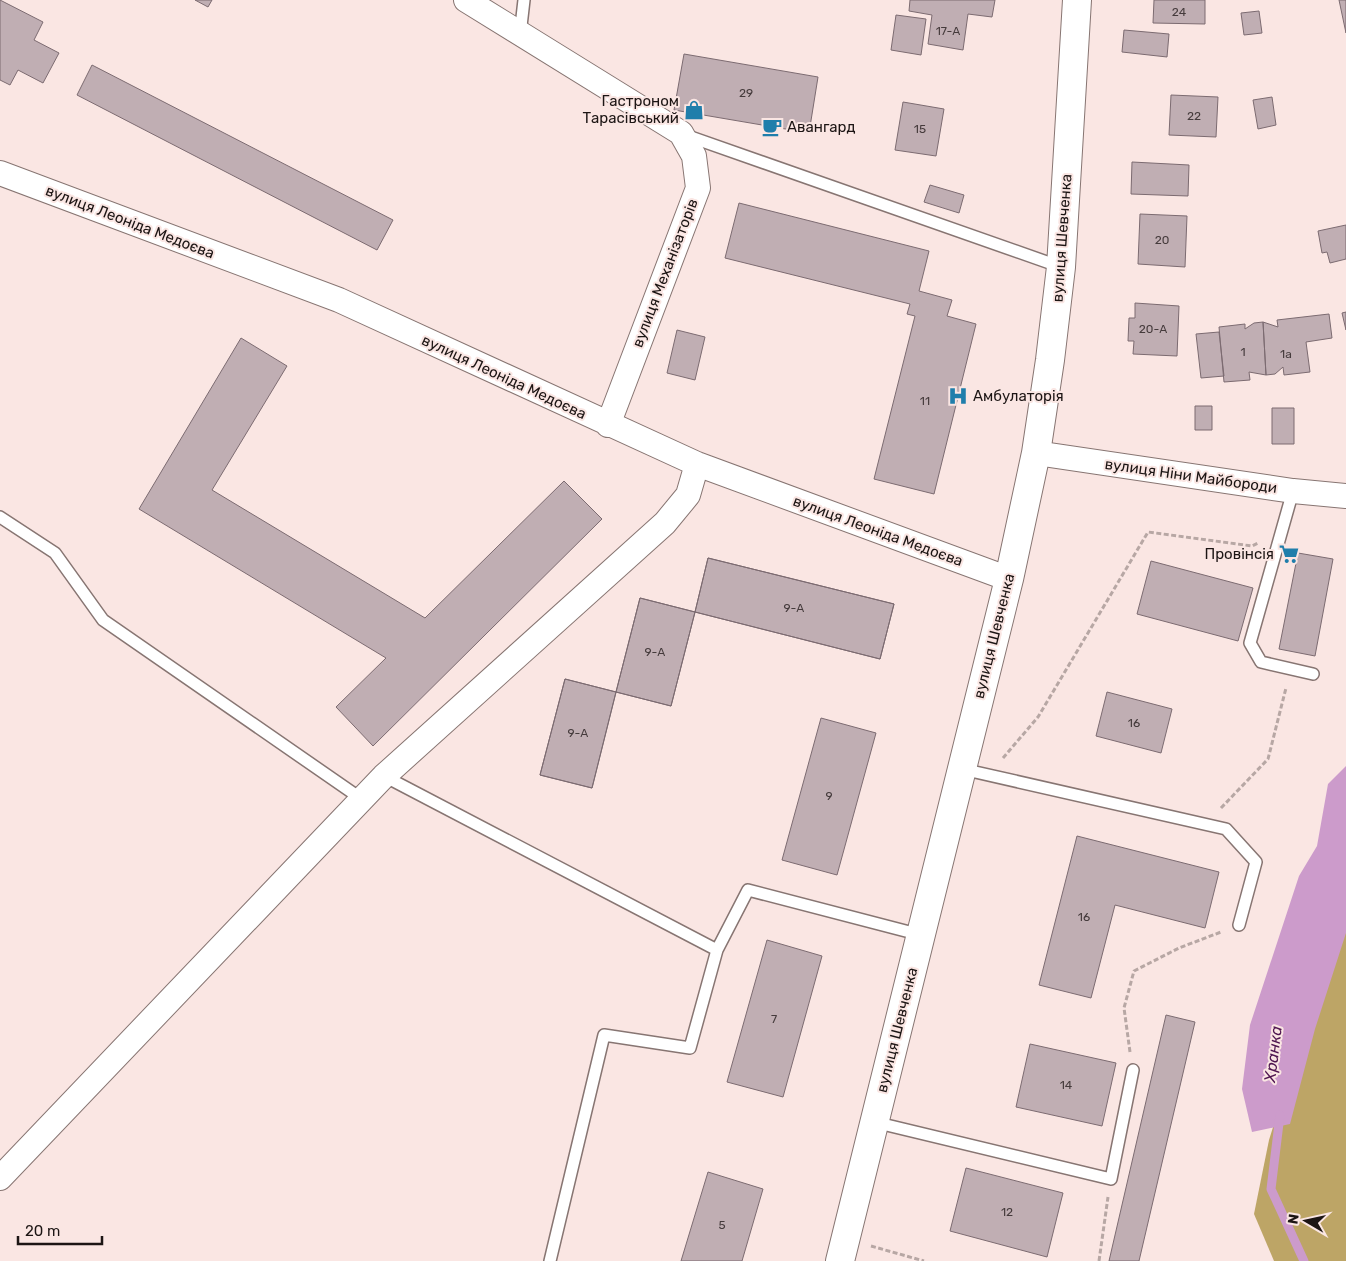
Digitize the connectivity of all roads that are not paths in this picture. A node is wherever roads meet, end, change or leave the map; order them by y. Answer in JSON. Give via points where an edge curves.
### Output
{"nodes":[{"id":1,"x":466,"y":0,"type":"edge"},
{"id":2,"x":524,"y":0,"type":"edge"},
{"id":3,"x":1078,"y":0,"type":"edge"},
{"id":4,"x":520,"y":35,"type":"junction"},
{"id":5,"x":681,"y":133,"type":"junction"},
{"id":6,"x":0,"y":173,"type":"edge"},
{"id":7,"x":1061,"y":267,"type":"junction"},
{"id":8,"x":608,"y":424,"type":"junction"},
{"id":9,"x":1036,"y":453,"type":"junction"},
{"id":10,"x":697,"y":464,"type":"junction"},
{"id":11,"x":1292,"y":492,"type":"junction"},
{"id":12,"x":1346,"y":496,"type":"edge"},
{"id":13,"x":0,"y":517,"type":"edge"},
{"id":14,"x":1009,"y":579,"type":"junction"},
{"id":15,"x":1313,"y":674,"type":"dead end"},
{"id":16,"x":975,"y":772,"type":"junction"},
{"id":17,"x":384,"y":776,"type":"junction"},
{"id":18,"x":362,"y":800,"type":"junction"},
{"id":19,"x":1239,"y":925,"type":"road end"},
{"id":20,"x":920,"y":935,"type":"junction"},
{"id":21,"x":717,"y":950,"type":"junction"},
{"id":22,"x":1133,"y":1070,"type":"road end"},
{"id":23,"x":874,"y":1122,"type":"junction"},
{"id":24,"x":0,"y":1178,"type":"edge"},
{"id":25,"x":550,"y":1261,"type":"edge"},
{"id":26,"x":840,"y":1261,"type":"edge"}],
"edges":[{"from":1,"to":4,"type":"street","name":"вулиця Механізаторів"},
{"from":2,"to":4,"type":"lane"},
{"from":3,"to":7,"type":"main road","name":"вулиця Шевченка"},
{"from":4,"to":5,"type":"street","name":"вулиця Механізаторів"},
{"from":5,"to":7,"type":"lane"},
{"from":5,"to":8,"type":"street","name":"вулиця Механізаторів","via":[[694,156],[698,188]]},
{"from":6,"to":8,"type":"street","name":"вулиця Леоніда Медоєва","via":[[339,300]]},
{"from":7,"to":9,"type":"main road","name":"вулиця Шевченка"},
{"from":8,"to":10,"type":"street","name":"вулиця Леоніда Медоєва"},
{"from":9,"to":11,"type":"street","name":"вулиця Ніни Майбороди"},
{"from":9,"to":14,"type":"main road","name":"вулиця Шевченка"},
{"from":10,"to":14,"type":"street","name":"вулиця Леоніда Медоєва"},
{"from":10,"to":17,"type":"street","via":[[688,496],[665,523]]},
{"from":11,"to":12,"type":"street","name":"вулиця Ніни Майбороди"},
{"from":11,"to":15,"type":"lane","via":[[1250,643],[1261,662]]},
{"from":13,"to":18,"type":"lane","via":[[55,553],[103,620]]},
{"from":14,"to":16,"type":"main road","name":"вулиця Шевченка"},
{"from":16,"to":19,"type":"lane","via":[[1226,829],[1256,862]]},
{"from":16,"to":20,"type":"main road","name":"вулиця Шевченка"},
{"from":17,"to":18,"type":"street"},
{"from":17,"to":21,"type":"lane"},
{"from":18,"to":24,"type":"street"},
{"from":20,"to":21,"type":"lane","via":[[748,890]]},
{"from":20,"to":23,"type":"main road","name":"вулиця Шевченка"},
{"from":21,"to":25,"type":"lane","via":[[690,1048],[604,1034]]},
{"from":22,"to":23,"type":"lane","via":[[1111,1179]]},
{"from":23,"to":26,"type":"main road","name":"вулиця Шевченка"}]}
